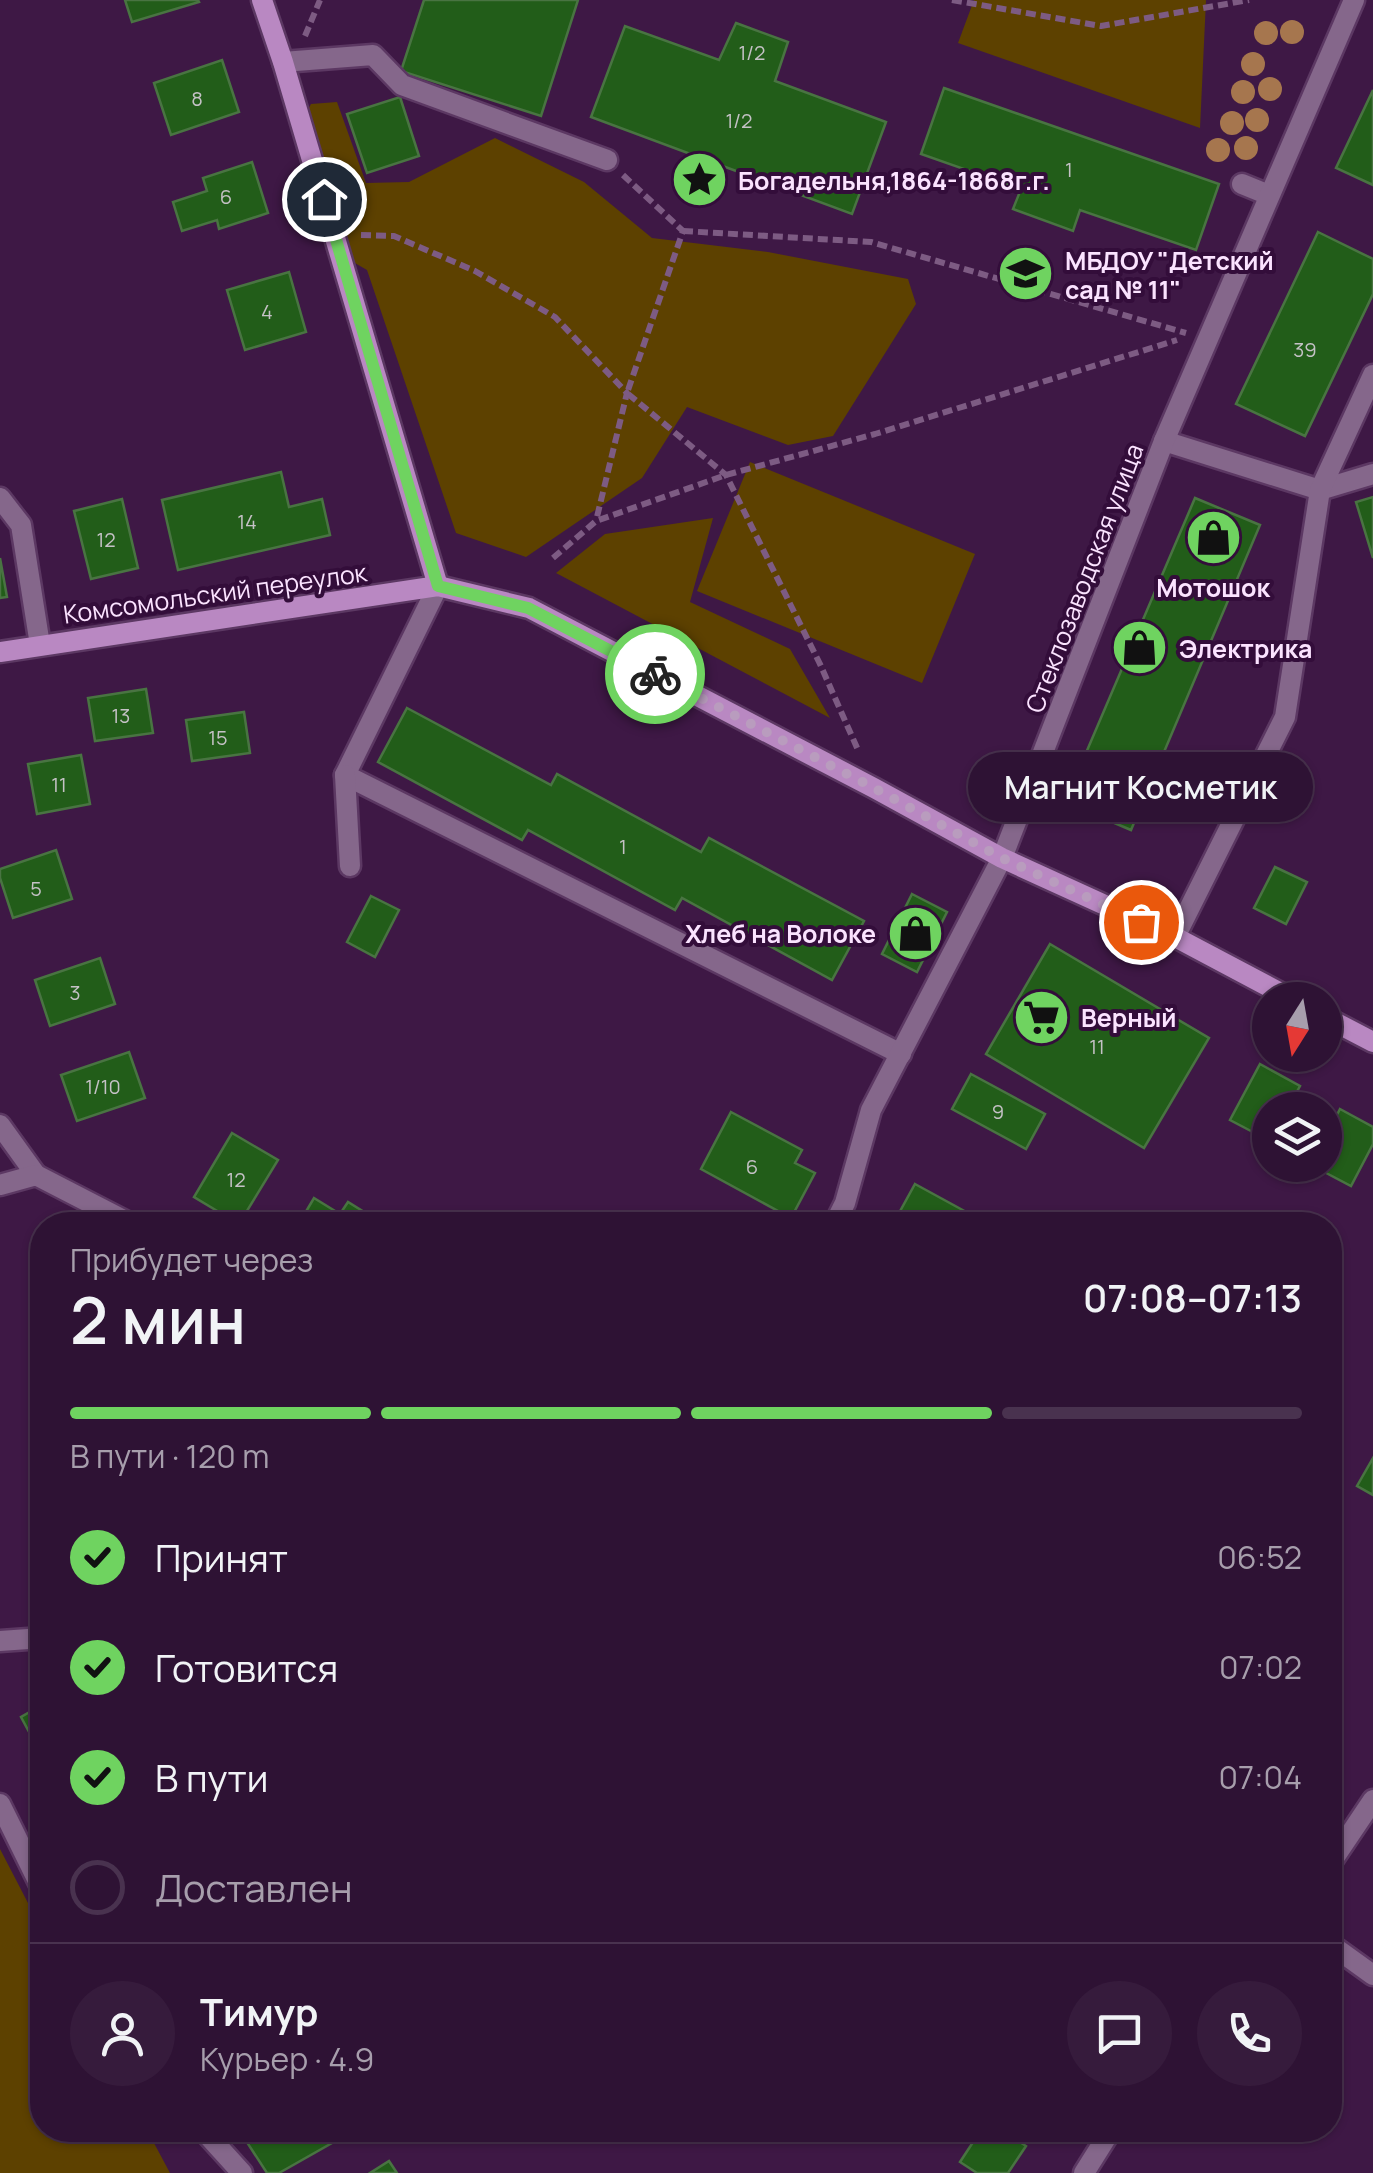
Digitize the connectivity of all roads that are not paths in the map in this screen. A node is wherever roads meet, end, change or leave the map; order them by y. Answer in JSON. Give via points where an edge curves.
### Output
{"nodes":[{"id":1,"x":262,"y":0,"type":"edge"},
{"id":2,"x":1354,"y":0,"type":"edge"},
{"id":3,"x":284,"y":62,"type":"junction"},
{"id":4,"x":607,"y":160,"type":"road end"},
{"id":5,"x":1242,"y":184,"type":"dead end"},
{"id":6,"x":1269,"y":196,"type":"junction"},
{"id":7,"x":1373,"y":375,"type":"edge"},
{"id":8,"x":1164,"y":441,"type":"junction"},
{"id":9,"x":1373,"y":474,"type":"edge"},
{"id":10,"x":1320,"y":490,"type":"junction"},
{"id":11,"x":0,"y":498,"type":"edge"},
{"id":12,"x":438,"y":586,"type":"junction"},
{"id":13,"x":40,"y":644,"type":"junction"},
{"id":14,"x":0,"y":652,"type":"edge"},
{"id":15,"x":345,"y":774,"type":"junction"},
{"id":16,"x":1002,"y":858,"type":"junction"},
{"id":17,"x":350,"y":866,"type":"dead end"},
{"id":18,"x":1175,"y":937,"type":"junction"},
{"id":19,"x":1260,"y":982,"type":"edge"},
{"id":20,"x":1342,"y":1026,"type":"edge"},
{"id":21,"x":1373,"y":1042,"type":"edge"},
{"id":22,"x":901,"y":1054,"type":"junction"},
{"id":23,"x":0,"y":1124,"type":"edge"},
{"id":24,"x":36,"y":1175,"type":"junction"},
{"id":25,"x":0,"y":1185,"type":"edge"},
{"id":26,"x":109,"y":1212,"type":"edge"},
{"id":27,"x":840,"y":1212,"type":"edge"},
{"id":28,"x":30,"y":1639,"type":"edge"},
{"id":29,"x":0,"y":1641,"type":"edge"},
{"id":30,"x":1373,"y":1800,"type":"edge"},
{"id":31,"x":0,"y":1804,"type":"edge"},
{"id":32,"x":1342,"y":1846,"type":"edge"},
{"id":33,"x":30,"y":1865,"type":"edge"},
{"id":34,"x":1342,"y":1953,"type":"edge"},
{"id":35,"x":1373,"y":1975,"type":"edge"},
{"id":36,"x":214,"y":2142,"type":"edge"},
{"id":37,"x":1103,"y":2142,"type":"edge"},
{"id":38,"x":242,"y":2173,"type":"edge"},
{"id":39,"x":1084,"y":2173,"type":"edge"}],
"edges":[{"from":1,"to":3,"type":"street"},
{"from":2,"to":6,"type":"street","name":"Стеклозаводская улица"},
{"from":3,"to":4,"type":"street","via":[[373,55],[402,85]]},
{"from":3,"to":12,"type":"street"},
{"from":5,"to":6,"type":"street"},
{"from":6,"to":8,"type":"street","name":"Стеклозаводская улица"},
{"from":7,"to":10,"type":"street"},
{"from":8,"to":10,"type":"street"},
{"from":8,"to":16,"type":"street","name":"Стеклозаводская улица"},
{"from":9,"to":10,"type":"street"},
{"from":10,"to":18,"type":"street","via":[[1285,718]]},
{"from":11,"to":13,"type":"street","via":[[21,525]]},
{"from":12,"to":13,"type":"street","name":"Комсомольский переулок"},
{"from":12,"to":15,"type":"street"},
{"from":12,"to":16,"type":"street","via":[[528,608]]},
{"from":13,"to":14,"type":"street","name":"Комсомольский переулок"},
{"from":15,"to":17,"type":"street"},
{"from":15,"to":22,"type":"street"},
{"from":16,"to":18,"type":"street"},
{"from":16,"to":22,"type":"street","name":"Стеклозаводская улица"},
{"from":18,"to":19,"type":"street"},
{"from":20,"to":21,"type":"street"},
{"from":22,"to":27,"type":"street","name":"Стеклозаводская улица","via":[[870,1110]]},
{"from":23,"to":24,"type":"street"},
{"from":24,"to":25,"type":"street"},
{"from":24,"to":26,"type":"street"},
{"from":28,"to":29,"type":"street"},
{"from":30,"to":32,"type":"street"},
{"from":31,"to":33,"type":"street"},
{"from":34,"to":35,"type":"street"},
{"from":36,"to":38,"type":"street"},
{"from":37,"to":39,"type":"street"}]}
